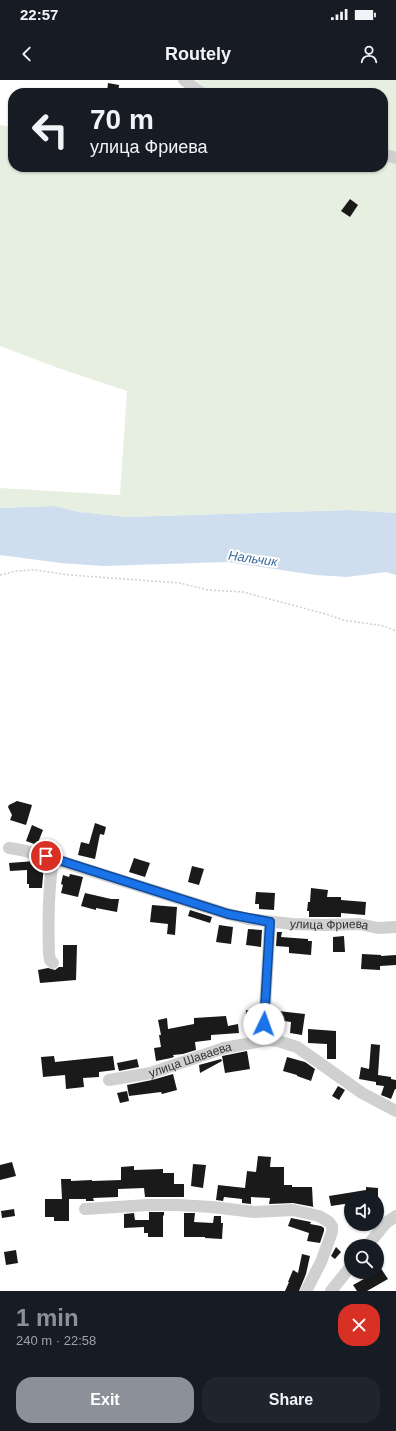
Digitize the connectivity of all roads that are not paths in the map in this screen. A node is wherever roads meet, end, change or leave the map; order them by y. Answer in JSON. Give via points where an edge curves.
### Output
{"nodes":[{"id":1,"x":184,"y":80,"type":"edge"},
{"id":2,"x":195,"y":88,"type":"edge"},
{"id":3,"x":9,"y":848,"type":"dead end"},
{"id":4,"x":53,"y":860,"type":"junction"},
{"id":5,"x":270,"y":922,"type":"junction"},
{"id":6,"x":396,"y":927,"type":"edge"},
{"id":7,"x":53,"y":964,"type":"dead end"},
{"id":8,"x":267,"y":1040,"type":"junction"},
{"id":9,"x":109,"y":1080,"type":"dead end"},
{"id":10,"x":396,"y":1111,"type":"edge"},
{"id":11,"x":86,"y":1209,"type":"dead end"},
{"id":12,"x":396,"y":1216,"type":"edge"},
{"id":13,"x":373,"y":1239,"type":"edge"},
{"id":14,"x":344,"y":1275,"type":"edge"},
{"id":15,"x":306,"y":1291,"type":"edge"},
{"id":16,"x":331,"y":1291,"type":"edge"}],
"edges":[{"from":1,"to":2,"type":"street"},
{"from":3,"to":4,"type":"street","name":"улица Фриева","via":[[24,850]]},
{"from":4,"to":5,"type":"street","name":"улица Фриева","via":[[228,914]]},
{"from":4,"to":7,"type":"street","via":[[49,888],[49,954]]},
{"from":5,"to":6,"type":"street","name":"улица Фриева"},
{"from":5,"to":8,"type":"street","via":[[264,1024]]},
{"from":8,"to":9,"type":"street","name":"улица Шаваева","via":[[224,1048],[151,1073]]},
{"from":8,"to":10,"type":"street","name":"улица Шаваева","via":[[297,1047],[362,1093]]},
{"from":11,"to":15,"type":"street","via":[[178,1205],[254,1212],[293,1210],[319,1216],[329,1222],[332,1232],[322,1262]]},
{"from":12,"to":13,"type":"street","via":[[386,1223]]},
{"from":14,"to":16,"type":"street"}]}
